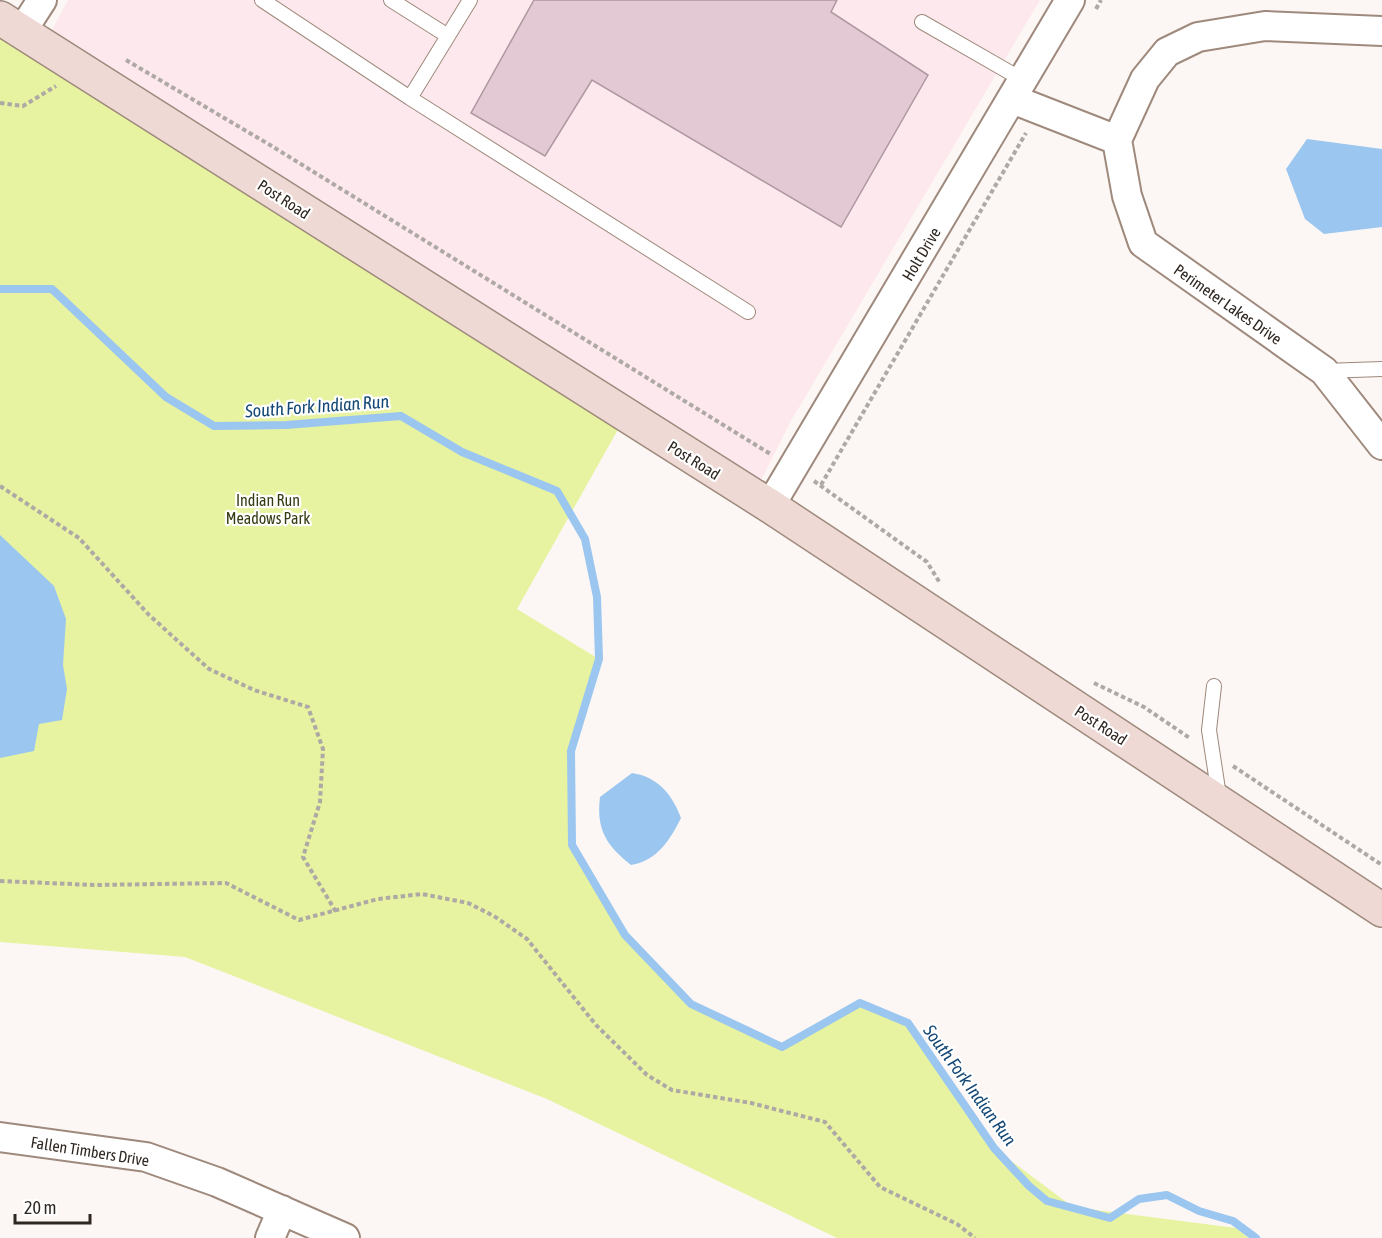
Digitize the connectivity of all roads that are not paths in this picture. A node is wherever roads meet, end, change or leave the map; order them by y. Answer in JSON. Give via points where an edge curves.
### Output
{"nodes":[{"id":1,"x":42,"y":0,"type":"edge"},
{"id":2,"x":262,"y":0,"type":"edge"},
{"id":3,"x":391,"y":0,"type":"edge"},
{"id":4,"x":470,"y":0,"type":"edge"},
{"id":5,"x":1082,"y":7,"type":"edge"},
{"id":6,"x":922,"y":22,"type":"dead end"},
{"id":7,"x":11,"y":25,"type":"edge"},
{"id":8,"x":1382,"y":31,"type":"edge"},
{"id":9,"x":448,"y":36,"type":"junction"},
{"id":10,"x":1018,"y":90,"type":"junction"},
{"id":11,"x":410,"y":98,"type":"junction"},
{"id":12,"x":1117,"y":140,"type":"junction"},
{"id":13,"x":748,"y":312,"type":"dead end"},
{"id":14,"x":1382,"y":369,"type":"edge"},
{"id":15,"x":1324,"y":371,"type":"junction"},
{"id":16,"x":1382,"y":445,"type":"edge"},
{"id":17,"x":770,"y":506,"type":"junction"},
{"id":18,"x":1214,"y":686,"type":"dead end"},
{"id":19,"x":1221,"y":804,"type":"junction"},
{"id":20,"x":1382,"y":910,"type":"edge"},
{"id":21,"x":0,"y":1137,"type":"edge"},
{"id":22,"x":282,"y":1210,"type":"junction"},
{"id":23,"x":270,"y":1238,"type":"edge"},
{"id":24,"x":345,"y":1238,"type":"edge"}],
"edges":[{"from":1,"to":7,"type":"street"},
{"from":2,"to":11,"type":"lane"},
{"from":3,"to":9,"type":"lane"},
{"from":4,"to":9,"type":"lane"},
{"from":5,"to":10,"type":"street","name":"Holt Drive"},
{"from":6,"to":10,"type":"lane"},
{"from":7,"to":17,"type":"street","name":"Post Road"},
{"from":8,"to":12,"type":"street","via":[[1265,26],[1198,37],[1167,52],[1145,79]]},
{"from":9,"to":11,"type":"lane"},
{"from":10,"to":12,"type":"street","via":[[1039,110]]},
{"from":10,"to":17,"type":"street","name":"Holt Drive"},
{"from":11,"to":13,"type":"lane"},
{"from":12,"to":15,"type":"street","name":"Perimeter Lakes Drive","via":[[1127,196],[1143,243]]},
{"from":14,"to":15,"type":"lane"},
{"from":15,"to":16,"type":"street","name":"Perimeter Lakes Drive"},
{"from":17,"to":19,"type":"street","name":"Post Road"},
{"from":18,"to":19,"type":"lane","via":[[1209,730]]},
{"from":19,"to":20,"type":"street","name":"Post Road"},
{"from":21,"to":22,"type":"street","name":"Fallen Timbers Drive","via":[[146,1157]]},
{"from":22,"to":23,"type":"street"},
{"from":22,"to":24,"type":"street","name":"Fallen Timbers Drive"}]}
